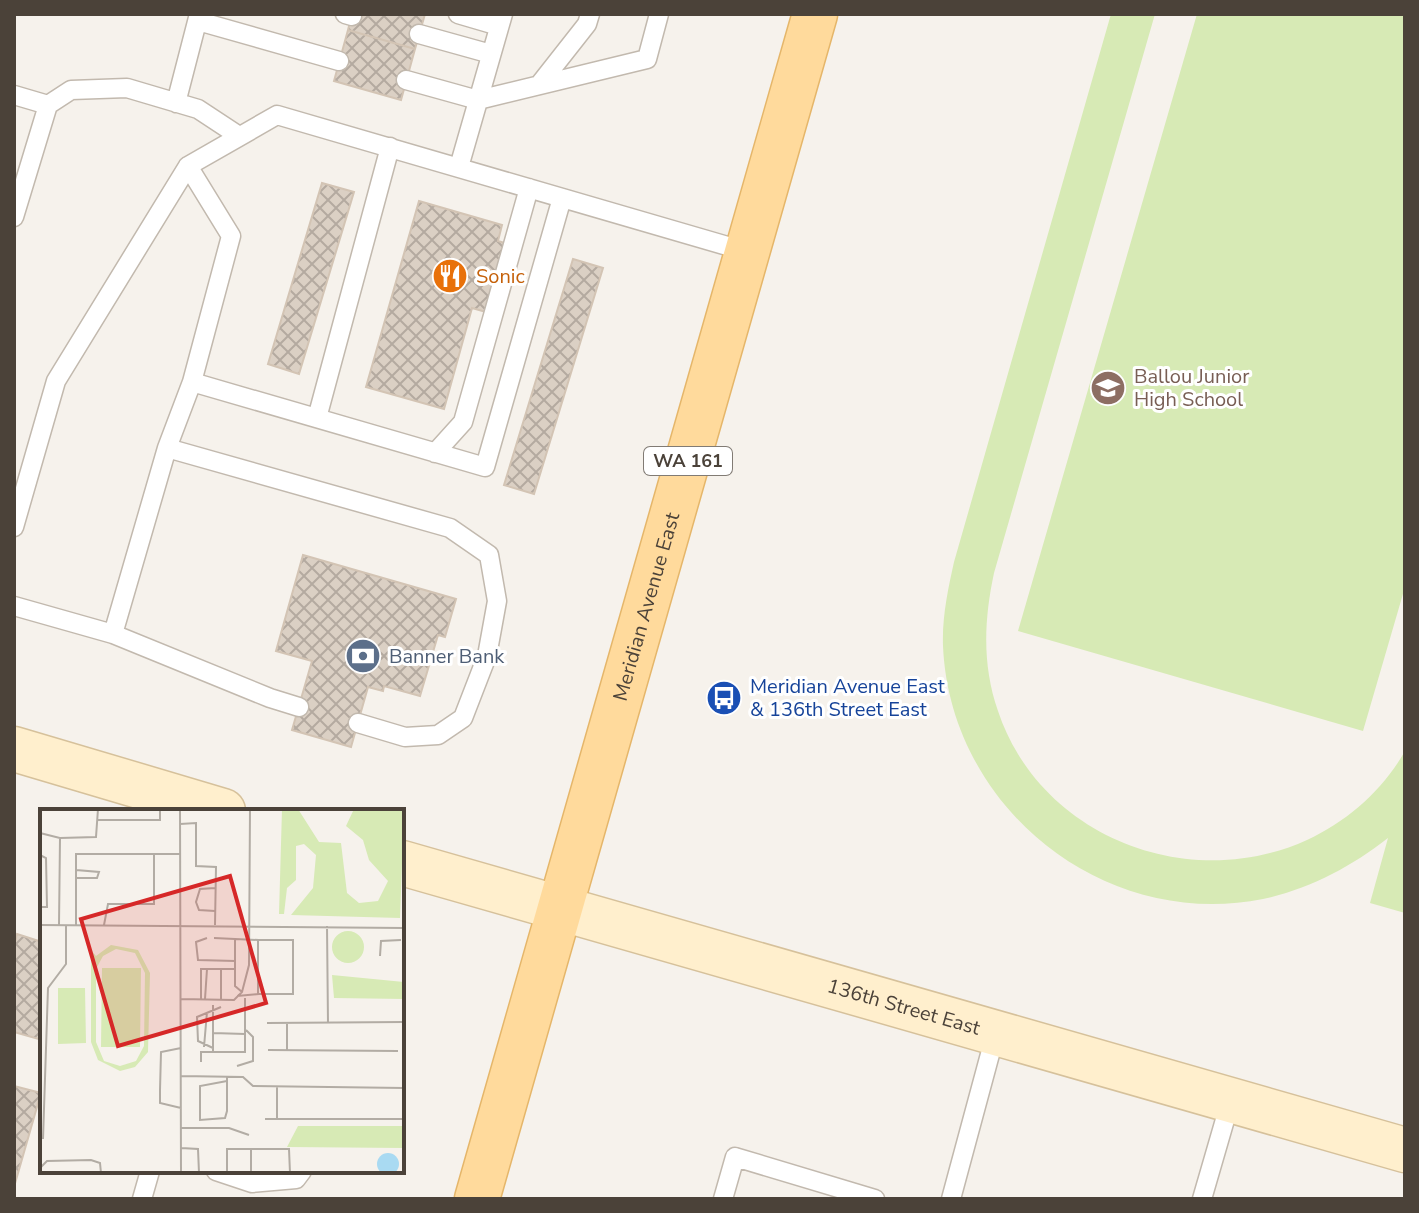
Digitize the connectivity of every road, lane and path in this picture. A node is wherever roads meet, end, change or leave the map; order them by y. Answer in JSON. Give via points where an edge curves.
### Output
{"nodes":[{"id":1,"x":458,"y":14,"type":"edge"},
{"id":2,"x":590,"y":14,"type":"edge"},
{"id":3,"x":659,"y":14,"type":"edge"},
{"id":4,"x":815,"y":14,"type":"edge"},
{"id":5,"x":198,"y":18,"type":"edge"},
{"id":6,"x":501,"y":20,"type":"edge"},
{"id":7,"x":419,"y":34,"type":"dead end"},
{"id":8,"x":491,"y":54,"type":"junction"},
{"id":9,"x":339,"y":61,"type":"dead end"},
{"id":10,"x":406,"y":80,"type":"dead end"},
{"id":11,"x":539,"y":85,"type":"junction"},
{"id":12,"x":14,"y":95,"type":"edge"},
{"id":13,"x":478,"y":100,"type":"junction"},
{"id":14,"x":176,"y":103,"type":"junction"},
{"id":15,"x":48,"y":105,"type":"junction"},
{"id":16,"x":239,"y":136,"type":"junction"},
{"id":17,"x":390,"y":147,"type":"junction"},
{"id":18,"x":188,"y":166,"type":"junction"},
{"id":19,"x":459,"y":167,"type":"junction"},
{"id":20,"x":529,"y":188,"type":"junction"},
{"id":21,"x":562,"y":198,"type":"junction"},
{"id":22,"x":14,"y":217,"type":"edge"},
{"id":23,"x":748,"y":252,"type":"junction"},
{"id":24,"x":192,"y":382,"type":"junction"},
{"id":25,"x":317,"y":418,"type":"junction"},
{"id":26,"x":167,"y":448,"type":"junction"},
{"id":27,"x":435,"y":453,"type":"junction"},
{"id":28,"x":14,"y":527,"type":"edge"},
{"id":29,"x":14,"y":606,"type":"edge"},
{"id":30,"x":113,"y":634,"type":"junction"},
{"id":31,"x":299,"y":707,"type":"dead end"},
{"id":32,"x":358,"y":723,"type":"dead end"},
{"id":33,"x":14,"y":749,"type":"edge"},
{"id":34,"x":216,"y":809,"type":"edge"},
{"id":35,"x":404,"y":864,"type":"edge"},
{"id":36,"x":561,"y":907,"type":"junction"},
{"id":37,"x":996,"y":1032,"type":"junction"},
{"id":38,"x":1231,"y":1099,"type":"junction"},
{"id":39,"x":1405,"y":1150,"type":"edge"},
{"id":40,"x":149,"y":1173,"type":"edge"},
{"id":41,"x":222,"y":1173,"type":"edge"},
{"id":42,"x":300,"y":1173,"type":"edge"},
{"id":43,"x":142,"y":1199,"type":"edge"},
{"id":44,"x":477,"y":1199,"type":"edge"},
{"id":45,"x":723,"y":1199,"type":"edge"},
{"id":46,"x":875,"y":1199,"type":"edge"},
{"id":47,"x":951,"y":1199,"type":"edge"},
{"id":48,"x":1202,"y":1199,"type":"edge"}],
"edges":[{"from":1,"to":6,"type":"lane"},
{"from":2,"to":11,"type":"lane"},
{"from":3,"to":11,"type":"lane","via":[[647,59]]},
{"from":4,"to":23,"type":"main road","name":"Meridian Avenue East","number":"WA 161"},
{"from":5,"to":9,"type":"lane"},
{"from":5,"to":14,"type":"lane"},
{"from":6,"to":8,"type":"lane"},
{"from":7,"to":8,"type":"lane"},
{"from":8,"to":13,"type":"lane"},
{"from":10,"to":13,"type":"lane"},
{"from":11,"to":13,"type":"lane"},
{"from":12,"to":15,"type":"lane"},
{"from":13,"to":19,"type":"lane"},
{"from":14,"to":15,"type":"lane","via":[[127,88],[71,90]]},
{"from":14,"to":16,"type":"lane","via":[[198,109]]},
{"from":15,"to":22,"type":"lane"},
{"from":16,"to":17,"type":"lane","via":[[277,115]]},
{"from":16,"to":18,"type":"lane"},
{"from":17,"to":19,"type":"lane"},
{"from":17,"to":25,"type":"lane"},
{"from":18,"to":24,"type":"lane","via":[[231,236]]},
{"from":18,"to":28,"type":"lane","via":[[56,381]]},
{"from":19,"to":20,"type":"lane"},
{"from":20,"to":21,"type":"lane"},
{"from":20,"to":27,"type":"lane","via":[[463,422]]},
{"from":21,"to":23,"type":"lane"},
{"from":21,"to":27,"type":"lane","via":[[485,467]]},
{"from":23,"to":36,"type":"main road","name":"Meridian Avenue East","number":"WA 161"},
{"from":24,"to":25,"type":"lane"},
{"from":24,"to":26,"type":"lane"},
{"from":25,"to":27,"type":"lane"},
{"from":26,"to":30,"type":"lane"},
{"from":26,"to":32,"type":"lane","via":[[450,528],[489,555],[497,601],[487,656],[463,718],[438,735],[405,737]]},
{"from":29,"to":30,"type":"lane"},
{"from":30,"to":31,"type":"lane"},
{"from":33,"to":34,"type":"street"},
{"from":35,"to":36,"type":"street","name":"136th Street East"},
{"from":36,"to":37,"type":"street","name":"136th Street East"},
{"from":36,"to":44,"type":"main road","name":"Meridian Avenue East","number":"WA 161"},
{"from":37,"to":38,"type":"street","name":"136th Street East"},
{"from":37,"to":47,"type":"lane"},
{"from":38,"to":39,"type":"street","name":"136th Street East"},
{"from":38,"to":48,"type":"lane"},
{"from":40,"to":43,"type":"lane"},
{"from":41,"to":42,"type":"lane","via":[[252,1183],[296,1179]]},
{"from":45,"to":46,"type":"lane","via":[[735,1157]]}]}
